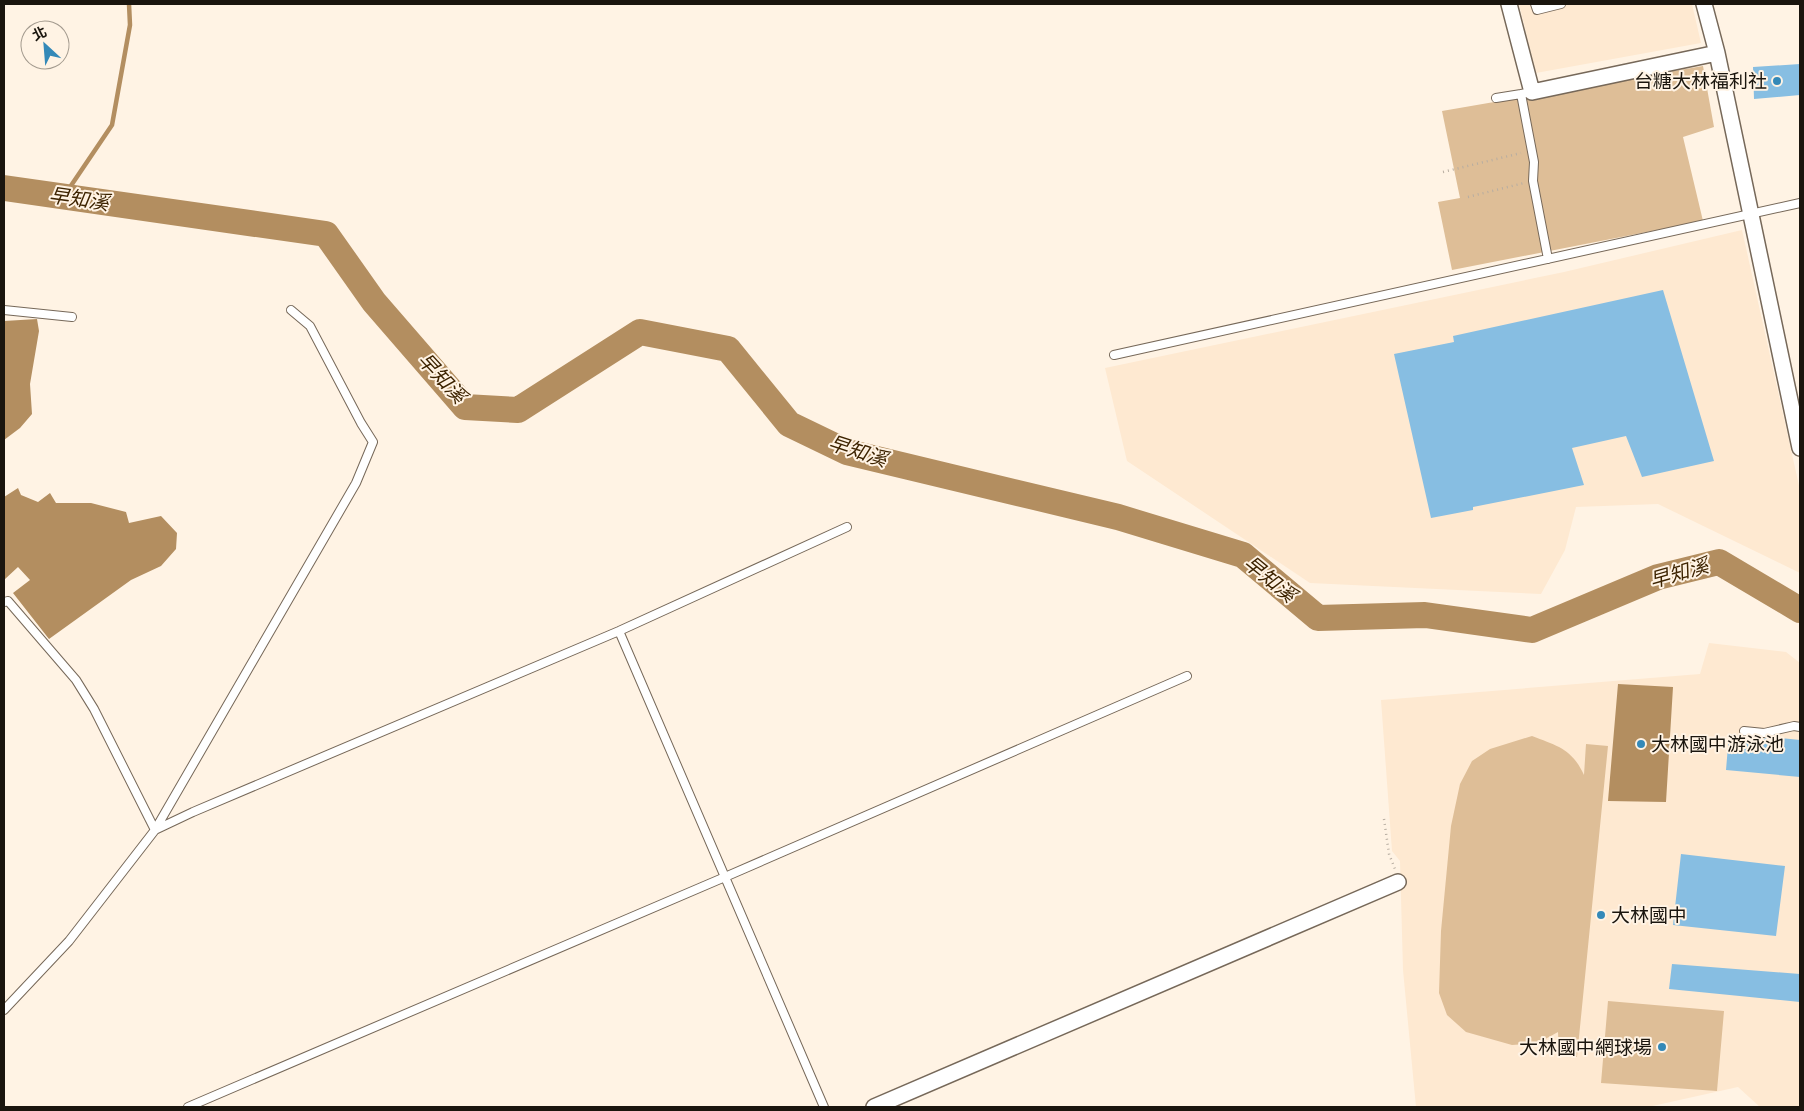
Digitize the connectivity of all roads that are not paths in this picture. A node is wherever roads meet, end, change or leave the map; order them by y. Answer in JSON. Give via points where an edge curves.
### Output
{"nodes":[{"id":1,"x":1509,"y":4,"type":"edge"},
{"id":2,"x":1536,"y":4,"type":"edge"},
{"id":3,"x":1561,"y":4,"type":"edge"},
{"id":4,"x":1704,"y":4,"type":"edge"},
{"id":5,"x":1717,"y":53,"type":"junction"},
{"id":6,"x":1527,"y":93,"type":"junction"},
{"id":7,"x":1496,"y":98,"type":"dead end"},
{"id":8,"x":1800,"y":203,"type":"edge"},
{"id":9,"x":1752,"y":214,"type":"junction"},
{"id":10,"x":1548,"y":259,"type":"junction"},
{"id":11,"x":4,"y":310,"type":"edge"},
{"id":12,"x":291,"y":310,"type":"dead end"},
{"id":13,"x":72,"y":317,"type":"dead end"},
{"id":14,"x":1114,"y":355,"type":"dead end"},
{"id":15,"x":1800,"y":448,"type":"edge"},
{"id":16,"x":848,"y":527,"type":"dead end"},
{"id":17,"x":4,"y":602,"type":"edge"},
{"id":18,"x":618,"y":631,"type":"junction"},
{"id":19,"x":1187,"y":676,"type":"dead end"},
{"id":20,"x":1800,"y":727,"type":"edge"},
{"id":21,"x":1744,"y":731,"type":"dead end"},
{"id":22,"x":155,"y":830,"type":"junction"},
{"id":23,"x":725,"y":877,"type":"junction"},
{"id":24,"x":1398,"y":882,"type":"road end"},
{"id":25,"x":4,"y":1010,"type":"edge"},
{"id":26,"x":188,"y":1107,"type":"edge"},
{"id":27,"x":824,"y":1107,"type":"edge"},
{"id":28,"x":874,"y":1107,"type":"edge"}],
"edges":[{"from":1,"to":6,"type":"street"},
{"from":2,"to":3,"type":"lane","via":[[1537,10]]},
{"from":4,"to":5,"type":"street"},
{"from":5,"to":6,"type":"street"},
{"from":5,"to":9,"type":"street"},
{"from":6,"to":7,"type":"lane"},
{"from":6,"to":10,"type":"lane","via":[[1533,181]]},
{"from":8,"to":9,"type":"lane"},
{"from":9,"to":10,"type":"lane"},
{"from":9,"to":15,"type":"street"},
{"from":10,"to":14,"type":"lane"},
{"from":11,"to":13,"type":"lane"},
{"from":12,"to":22,"type":"lane","via":[[310,326],[373,442],[356,483]]},
{"from":16,"to":18,"type":"lane"},
{"from":17,"to":22,"type":"lane","via":[[8,601],[76,680]]},
{"from":18,"to":22,"type":"lane"},
{"from":18,"to":23,"type":"lane"},
{"from":19,"to":23,"type":"lane"},
{"from":20,"to":21,"type":"lane","via":[[1764,733]]},
{"from":22,"to":25,"type":"lane","via":[[68,941]]},
{"from":23,"to":26,"type":"lane"},
{"from":23,"to":27,"type":"lane"},
{"from":24,"to":28,"type":"street"}]}
